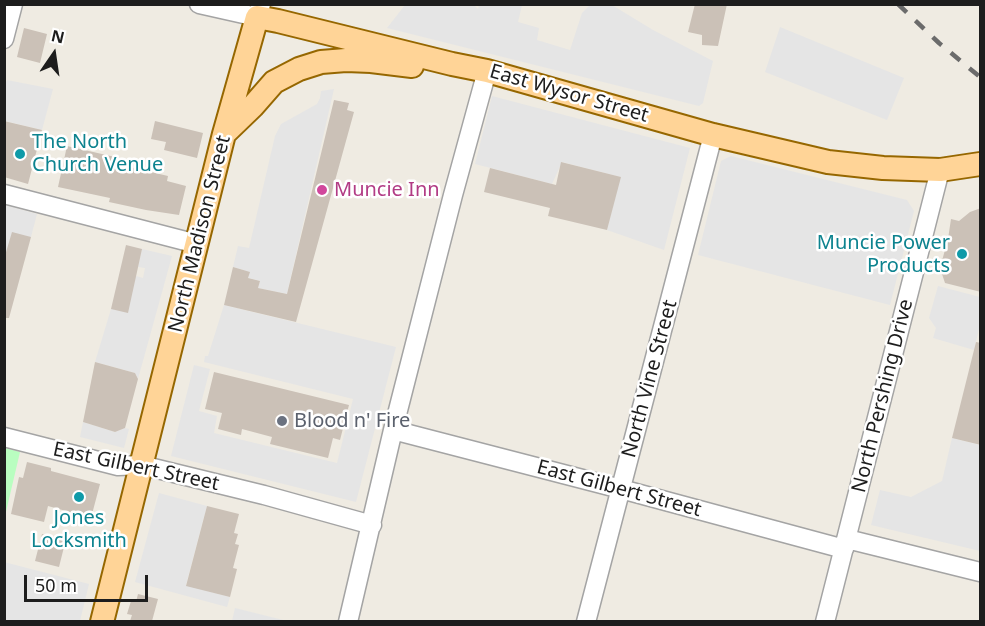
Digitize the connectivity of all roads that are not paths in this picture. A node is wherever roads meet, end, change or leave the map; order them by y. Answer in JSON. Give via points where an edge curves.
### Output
{"nodes":[{"id":1,"x":14,"y":4,"type":"edge"},
{"id":2,"x":199,"y":4,"type":"edge"},
{"id":3,"x":259,"y":11,"type":"edge"},
{"id":4,"x":4,"y":39,"type":"edge"},
{"id":5,"x":453,"y":64,"type":"junction"},
{"id":6,"x":487,"y":71,"type":"junction"},
{"id":7,"x":224,"y":134,"type":"junction"},
{"id":8,"x":713,"y":135,"type":"junction"},
{"id":9,"x":981,"y":164,"type":"edge"},
{"id":10,"x":940,"y":170,"type":"junction"},
{"id":11,"x":4,"y":194,"type":"edge"},
{"id":12,"x":197,"y":244,"type":"junction"},
{"id":13,"x":393,"y":430,"type":"junction"},
{"id":14,"x":4,"y":437,"type":"edge"},
{"id":15,"x":141,"y":465,"type":"junction"},
{"id":16,"x":621,"y":489,"type":"junction"},
{"id":17,"x":372,"y":525,"type":"junction"},
{"id":18,"x":845,"y":544,"type":"junction"},
{"id":19,"x":981,"y":572,"type":"edge"},
{"id":20,"x":102,"y":621,"type":"edge"},
{"id":21,"x":348,"y":621,"type":"edge"},
{"id":22,"x":586,"y":621,"type":"edge"},
{"id":23,"x":825,"y":621,"type":"edge"}],
"edges":[{"from":1,"to":4,"type":"street"},
{"from":2,"to":3,"type":"street","name":"East Wysor Street"},
{"from":3,"to":5,"type":"main road","name":"East Wysor Street","via":[[278,21]]},
{"from":3,"to":7,"type":"main road","name":"North Madison Street"},
{"from":5,"to":6,"type":"main road","name":"East Wysor Street"},
{"from":5,"to":7,"type":"main road","via":[[321,62],[274,82]]},
{"from":6,"to":8,"type":"main road","name":"East Wysor Street"},
{"from":6,"to":13,"type":"street"},
{"from":7,"to":12,"type":"main road","name":"North Madison Street"},
{"from":8,"to":10,"type":"main road","name":"East Wysor Street","via":[[828,162]]},
{"from":8,"to":16,"type":"street","name":"North Vine Street"},
{"from":9,"to":10,"type":"main road","name":"East Wysor Street"},
{"from":10,"to":18,"type":"street","name":"North Pershing Drive"},
{"from":11,"to":12,"type":"street"},
{"from":12,"to":15,"type":"main road","name":"North Madison Street"},
{"from":13,"to":16,"type":"street","name":"East Gilbert Street"},
{"from":13,"to":17,"type":"street"},
{"from":14,"to":15,"type":"street","name":"East Gilbert Street","via":[[118,466]]},
{"from":15,"to":17,"type":"street","name":"East Gilbert Street"},
{"from":15,"to":20,"type":"main road","name":"North Madison Street"},
{"from":16,"to":18,"type":"street","name":"East Gilbert Street"},
{"from":16,"to":22,"type":"street","name":"North Vine Street"},
{"from":17,"to":21,"type":"street"},
{"from":18,"to":19,"type":"street","name":"East Gilbert Street"},
{"from":18,"to":23,"type":"street","name":"North Pershing Drive"}]}
